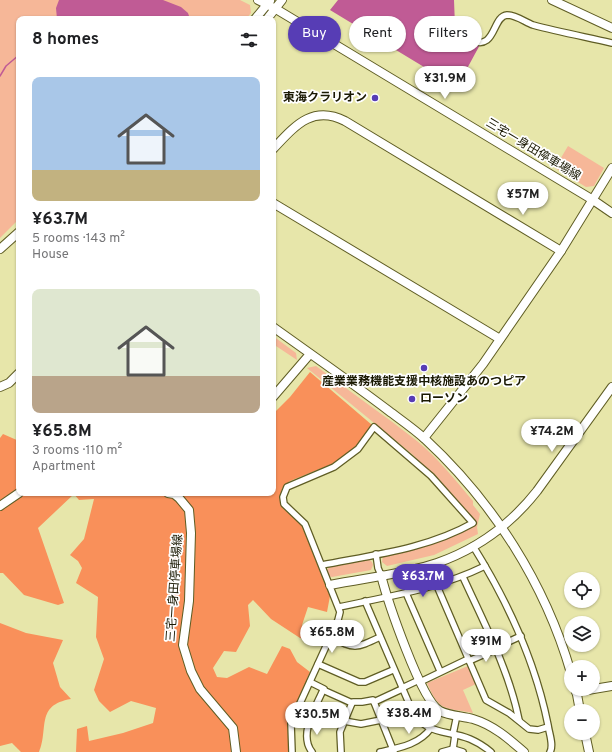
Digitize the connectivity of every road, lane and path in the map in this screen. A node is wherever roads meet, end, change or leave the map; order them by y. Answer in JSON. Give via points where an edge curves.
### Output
{"nodes":[{"id":1,"x":258,"y":0,"type":"edge"},
{"id":2,"x":282,"y":0,"type":"edge"},
{"id":3,"x":552,"y":0,"type":"edge"},
{"id":4,"x":269,"y":2,"type":"edge"},
{"id":5,"x":276,"y":9,"type":"junction"},
{"id":6,"x":257,"y":16,"type":"edge"},
{"id":7,"x":270,"y":16,"type":"edge"},
{"id":8,"x":612,"y":28,"type":"edge"},
{"id":9,"x":482,"y":41,"type":"edge"},
{"id":10,"x":612,"y":43,"type":"edge"},
{"id":11,"x":276,"y":146,"type":"edge"},
{"id":12,"x":612,"y":168,"type":"edge"},
{"id":13,"x":593,"y":200,"type":"junction"},
{"id":14,"x":276,"y":205,"type":"edge"},
{"id":15,"x":612,"y":213,"type":"edge"},
{"id":16,"x":16,"y":235,"type":"edge"},
{"id":17,"x":0,"y":249,"type":"edge"},
{"id":18,"x":561,"y":251,"type":"junction"},
{"id":19,"x":276,"y":330,"type":"edge"},
{"id":20,"x":500,"y":339,"type":"junction"},
{"id":21,"x":310,"y":354,"type":"junction"},
{"id":22,"x":16,"y":376,"type":"edge"},
{"id":23,"x":612,"y":386,"type":"edge"},
{"id":24,"x":0,"y":387,"type":"edge"},
{"id":25,"x":276,"y":394,"type":"edge"},
{"id":26,"x":424,"y":438,"type":"junction"},
{"id":27,"x":16,"y":495,"type":"edge"},
{"id":28,"x":176,"y":496,"type":"edge"},
{"id":29,"x":0,"y":506,"type":"edge"},
{"id":30,"x":502,"y":528,"type":"junction"},
{"id":31,"x":473,"y":546,"type":"junction"},
{"id":32,"x":376,"y":554,"type":"junction"},
{"id":33,"x":322,"y":566,"type":"junction"},
{"id":34,"x":485,"y":566,"type":"junction"},
{"id":35,"x":381,"y":575,"type":"junction"},
{"id":36,"x":463,"y":577,"type":"junction"},
{"id":37,"x":330,"y":585,"type":"junction"},
{"id":38,"x":437,"y":586,"type":"junction"},
{"id":39,"x":406,"y":593,"type":"junction"},
{"id":40,"x":386,"y":597,"type":"junction"},
{"id":41,"x":364,"y":601,"type":"junction"},
{"id":42,"x":339,"y":607,"type":"junction"},
{"id":43,"x":522,"y":636,"type":"junction"},
{"id":44,"x":330,"y":637,"type":"junction"},
{"id":45,"x":380,"y":637,"type":"junction"},
{"id":46,"x":496,"y":649,"type":"junction"},
{"id":47,"x":469,"y":660,"type":"junction"},
{"id":48,"x":567,"y":660,"type":"edge"},
{"id":49,"x":318,"y":664,"type":"junction"},
{"id":50,"x":393,"y":670,"type":"junction"},
{"id":51,"x":440,"y":671,"type":"junction"},
{"id":52,"x":420,"y":681,"type":"junction"},
{"id":53,"x":310,"y":682,"type":"junction"},
{"id":54,"x":612,"y":686,"type":"edge"},
{"id":55,"x":600,"y":688,"type":"edge"},
{"id":56,"x":402,"y":689,"type":"junction"},
{"id":57,"x":324,"y":690,"type":"junction"},
{"id":58,"x":374,"y":702,"type":"junction"},
{"id":59,"x":352,"y":703,"type":"junction"},
{"id":60,"x":457,"y":715,"type":"junction"},
{"id":61,"x":381,"y":720,"type":"junction"},
{"id":62,"x":519,"y":720,"type":"junction"},
{"id":63,"x":344,"y":721,"type":"junction"},
{"id":64,"x":548,"y":727,"type":"junction"},
{"id":65,"x":431,"y":728,"type":"junction"},
{"id":66,"x":454,"y":734,"type":"junction"},
{"id":67,"x":586,"y":740,"type":"edge"},
{"id":68,"x":394,"y":750,"type":"edge"},
{"id":69,"x":453,"y":750,"type":"junction"},
{"id":70,"x":236,"y":752,"type":"edge"},
{"id":71,"x":292,"y":752,"type":"edge"},
{"id":72,"x":312,"y":752,"type":"edge"},
{"id":73,"x":341,"y":752,"type":"edge"},
{"id":74,"x":380,"y":752,"type":"edge"},
{"id":75,"x":442,"y":752,"type":"edge"},
{"id":76,"x":463,"y":752,"type":"edge"},
{"id":77,"x":491,"y":752,"type":"edge"},
{"id":78,"x":524,"y":752,"type":"edge"},
{"id":79,"x":550,"y":752,"type":"edge"},
{"id":80,"x":589,"y":752,"type":"edge"}],
"edges":[{"from":1,"to":4,"type":"street","name":"三宅一身田停車場線"},
{"from":2,"to":5,"type":"street"},
{"from":3,"to":8,"type":"street"},
{"from":4,"to":5,"type":"street","name":"三宅一身田停車場線"},
{"from":4,"to":6,"type":"street"},
{"from":5,"to":7,"type":"street"},
{"from":5,"to":13,"type":"street","name":"三宅一身田停車場線"},
{"from":9,"to":10,"type":"street","via":[[488,39],[500,19],[508,15],[533,25]]},
{"from":11,"to":18,"type":"street","via":[[300,122],[317,116],[335,116]]},
{"from":12,"to":13,"type":"street"},
{"from":13,"to":15,"type":"street","name":"三宅一身田停車場線"},
{"from":13,"to":18,"type":"street"},
{"from":14,"to":20,"type":"street"},
{"from":16,"to":17,"type":"street"},
{"from":18,"to":20,"type":"street"},
{"from":19,"to":21,"type":"street"},
{"from":20,"to":26,"type":"street","via":[[453,404]]},
{"from":21,"to":25,"type":"street"},
{"from":21,"to":26,"type":"street"},
{"from":22,"to":24,"type":"street"},
{"from":23,"to":30,"type":"street","via":[[537,491]]},
{"from":26,"to":30,"type":"street","via":[[478,496]]},
{"from":27,"to":29,"type":"street"},
{"from":28,"to":70,"type":"street","name":"三宅一身田停車場線","via":[[189,510],[191,551],[184,652],[200,689],[233,728]]},
{"from":30,"to":31,"type":"street"},
{"from":30,"to":48,"type":"street","via":[[547,606]]},
{"from":31,"to":34,"type":"street"},
{"from":31,"to":35,"type":"street","via":[[437,562]]},
{"from":32,"to":33,"type":"street"},
{"from":32,"to":33,"type":"street","via":[[429,542],[473,523],[431,476],[374,426],[358,448],[334,467],[293,483],[285,490],[284,504],[305,524]]},
{"from":32,"to":35,"type":"street"},
{"from":33,"to":37,"type":"street"},
{"from":34,"to":36,"type":"street"},
{"from":34,"to":43,"type":"street"},
{"from":35,"to":37,"type":"street"},
{"from":35,"to":40,"type":"street"},
{"from":36,"to":38,"type":"street"},
{"from":36,"to":46,"type":"street"},
{"from":37,"to":42,"type":"street"},
{"from":38,"to":39,"type":"street"},
{"from":38,"to":47,"type":"street"},
{"from":39,"to":40,"type":"street"},
{"from":39,"to":51,"type":"street"},
{"from":40,"to":41,"type":"street"},
{"from":40,"to":52,"type":"street"},
{"from":41,"to":42,"type":"street"},
{"from":41,"to":45,"type":"street"},
{"from":42,"to":44,"type":"street","via":[[338,620]]},
{"from":43,"to":46,"type":"street"},
{"from":43,"to":64,"type":"street"},
{"from":44,"to":45,"type":"street","via":[[353,647]]},
{"from":44,"to":49,"type":"street"},
{"from":45,"to":50,"type":"street"},
{"from":46,"to":47,"type":"street"},
{"from":46,"to":62,"type":"street"},
{"from":47,"to":51,"type":"street"},
{"from":47,"to":62,"type":"street","via":[[486,700]]},
{"from":49,"to":50,"type":"street","via":[[359,682]]},
{"from":49,"to":53,"type":"street"},
{"from":50,"to":56,"type":"street"},
{"from":51,"to":52,"type":"street"},
{"from":52,"to":56,"type":"street"},
{"from":52,"to":60,"type":"street","via":[[433,706],[440,712]]},
{"from":53,"to":57,"type":"street"},
{"from":53,"to":71,"type":"street","via":[[291,723]]},
{"from":54,"to":55,"type":"street"},
{"from":56,"to":58,"type":"street"},
{"from":56,"to":65,"type":"street","via":[[413,713]]},
{"from":57,"to":59,"type":"street"},
{"from":57,"to":72,"type":"street","via":[[308,724],[309,746]]},
{"from":58,"to":59,"type":"street","via":[[373,700]]},
{"from":58,"to":61,"type":"street"},
{"from":59,"to":63,"type":"street"},
{"from":60,"to":66,"type":"street"},
{"from":60,"to":78,"type":"street","via":[[489,725]]},
{"from":61,"to":63,"type":"street","via":[[361,724]]},
{"from":61,"to":68,"type":"street"},
{"from":62,"to":64,"type":"street","via":[[529,729]]},
{"from":63,"to":73,"type":"street","via":[[340,732]]},
{"from":64,"to":79,"type":"street"},
{"from":65,"to":66,"type":"street","via":[[442,733]]},
{"from":65,"to":68,"type":"street","via":[[420,740]]},
{"from":66,"to":69,"type":"street"},
{"from":66,"to":77,"type":"street","via":[[476,741]]},
{"from":67,"to":80,"type":"street"},
{"from":68,"to":74,"type":"street"},
{"from":69,"to":75,"type":"street"},
{"from":69,"to":76,"type":"street"}]}
